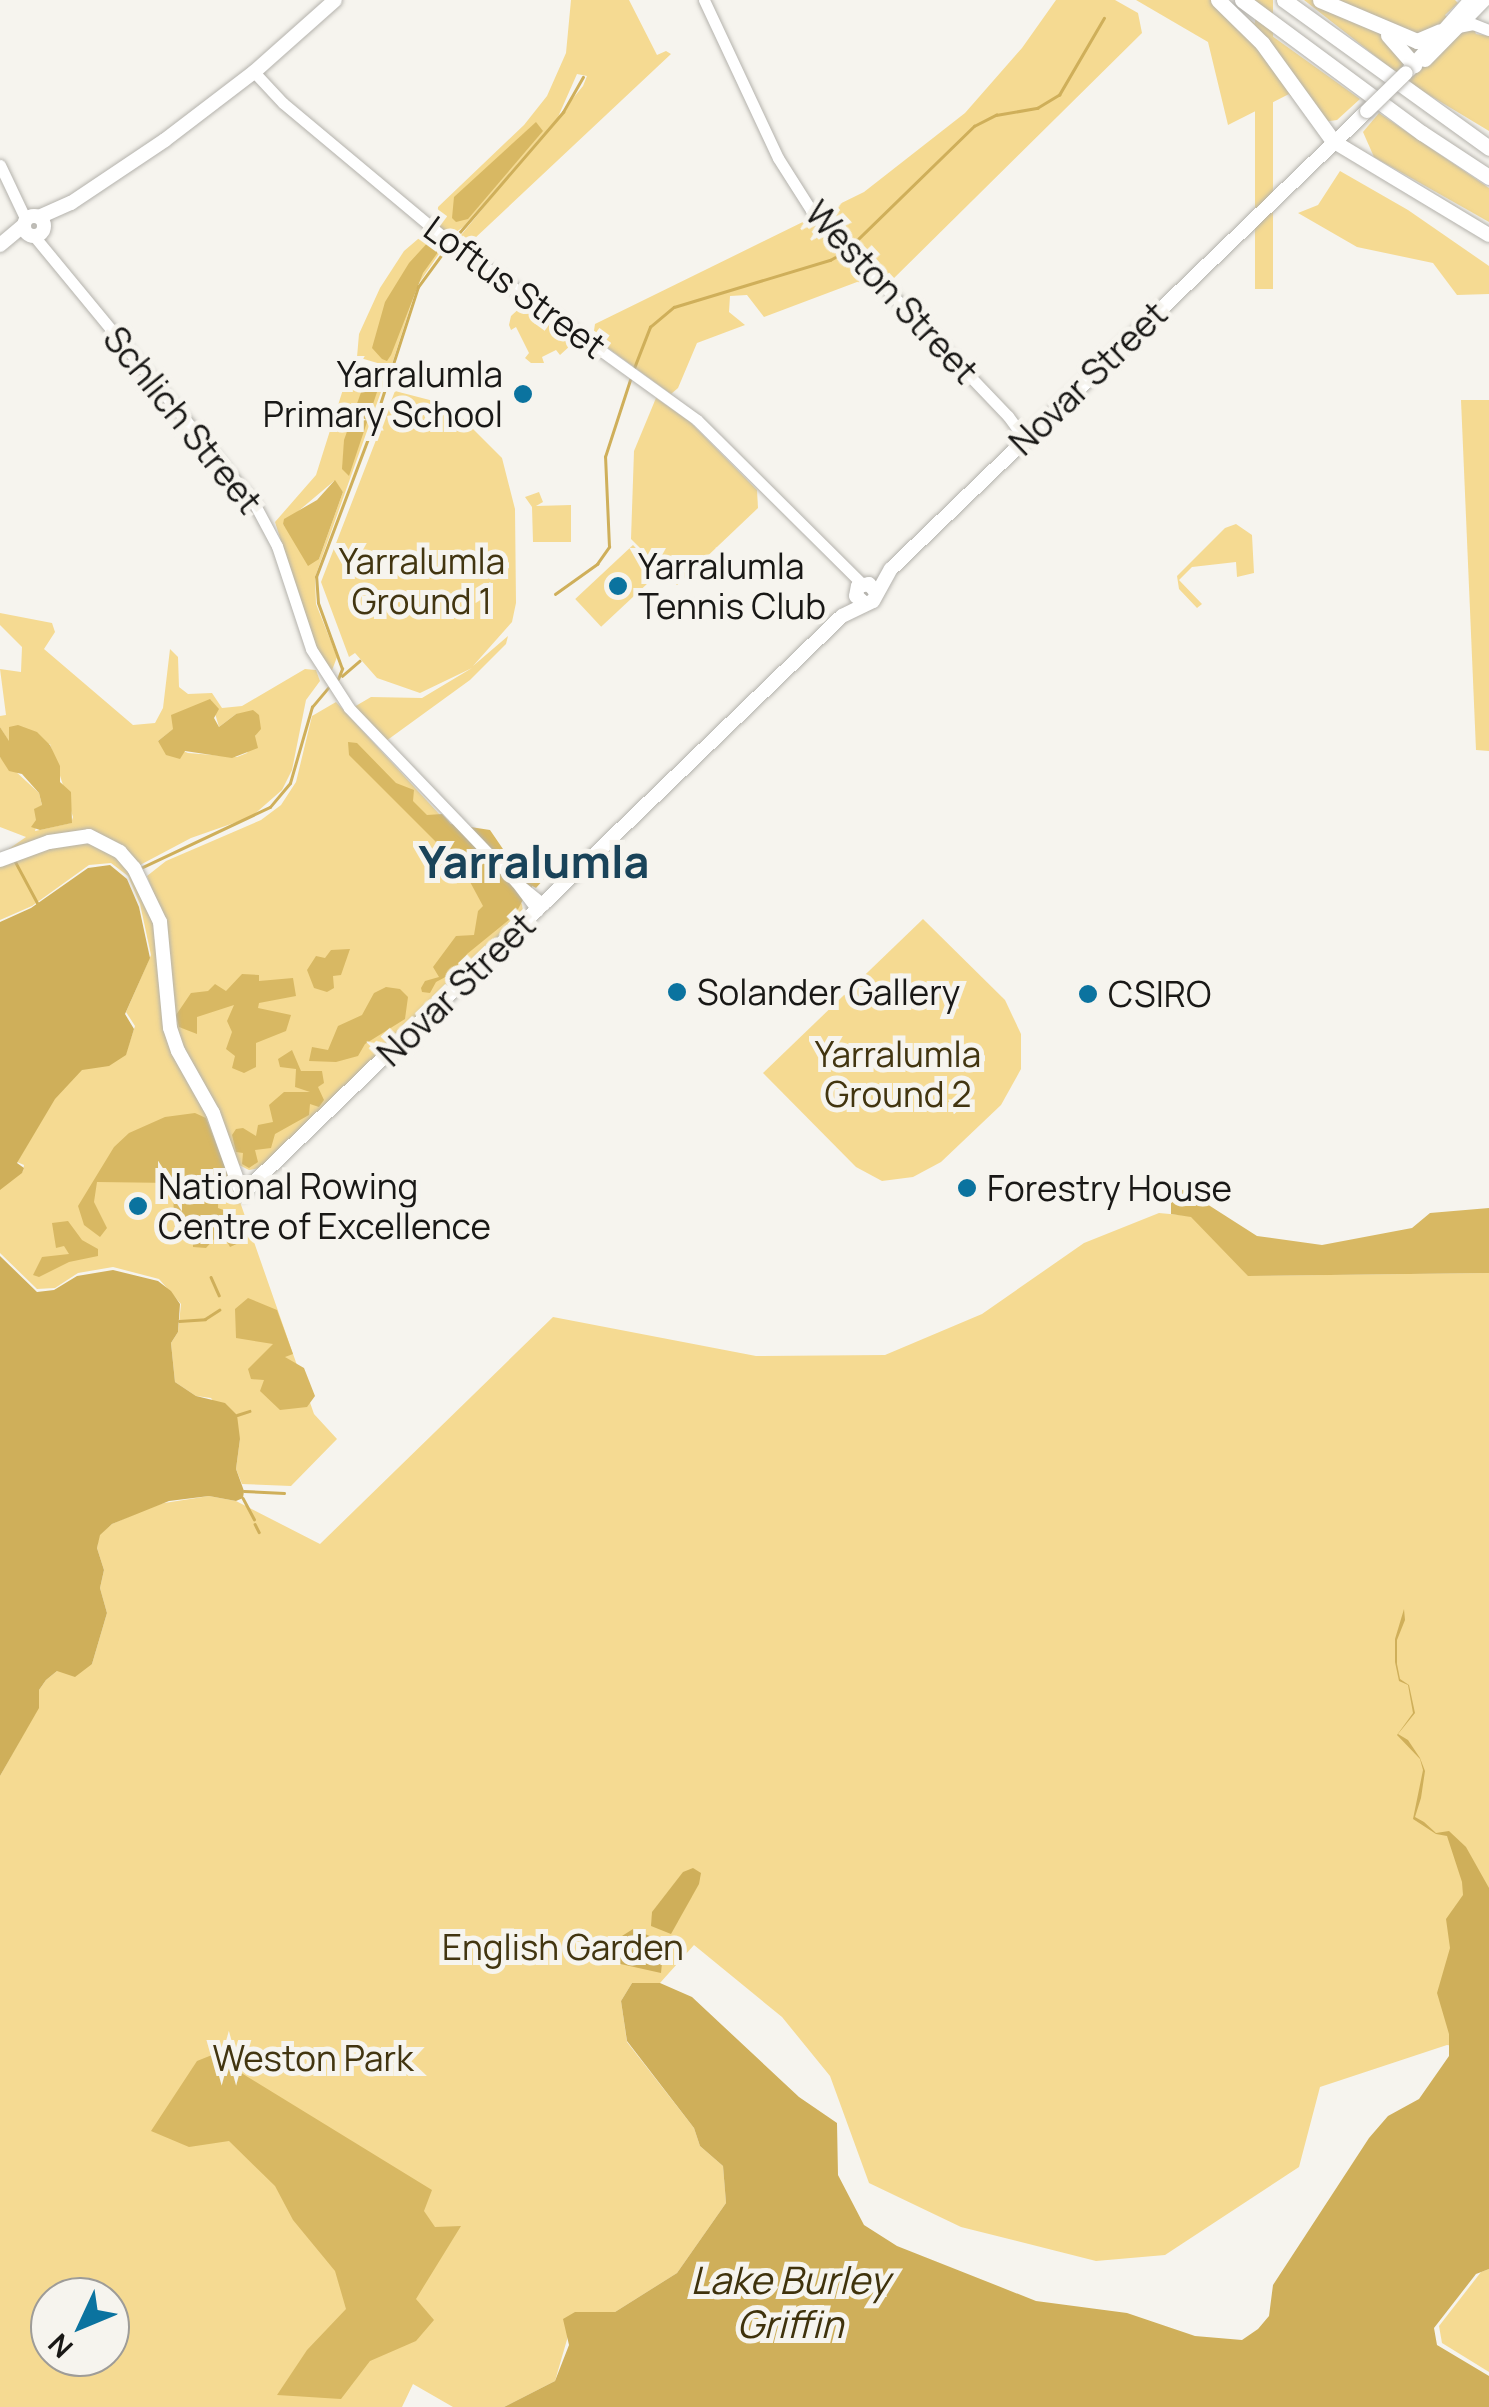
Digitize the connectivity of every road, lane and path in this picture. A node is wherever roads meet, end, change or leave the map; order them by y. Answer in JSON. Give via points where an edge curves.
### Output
{"nodes":[{"id":1,"x":335,"y":0,"type":"edge"},
{"id":2,"x":704,"y":0,"type":"edge"},
{"id":3,"x":1218,"y":0,"type":"edge"},
{"id":4,"x":1242,"y":0,"type":"edge"},
{"id":5,"x":1284,"y":0,"type":"edge"},
{"id":6,"x":1320,"y":0,"type":"edge"},
{"id":7,"x":1484,"y":0,"type":"edge"},
{"id":8,"x":1471,"y":7,"type":"edge"},
{"id":9,"x":1376,"y":27,"type":"junction"},
{"id":10,"x":1448,"y":27,"type":"junction"},
{"id":11,"x":1489,"y":27,"type":"edge"},
{"id":12,"x":254,"y":72,"type":"junction"},
{"id":13,"x":1407,"y":75,"type":"junction"},
{"id":14,"x":1489,"y":136,"type":"edge"},
{"id":15,"x":1342,"y":142,"type":"junction"},
{"id":16,"x":1489,"y":148,"type":"edge"},
{"id":17,"x":0,"y":164,"type":"edge"},
{"id":18,"x":1489,"y":181,"type":"edge"},
{"id":19,"x":36,"y":224,"type":"junction"},
{"id":20,"x":1489,"y":235,"type":"edge"},
{"id":21,"x":6,"y":241,"type":"edge"},
{"id":22,"x":1028,"y":437,"type":"junction"},
{"id":23,"x":863,"y":591,"type":"junction"},
{"id":24,"x":8,"y":857,"type":"edge"},
{"id":25,"x":541,"y":908,"type":"junction"},
{"id":26,"x":233,"y":1167,"type":"junction"},
{"id":27,"x":260,"y":1177,"type":"junction"}],
"edges":[{"from":1,"to":12,"type":"main road"},
{"from":2,"to":22,"type":"street","name":"Weston Street","via":[[811,210]]},
{"from":3,"to":15,"type":"highway","via":[[1262,42]]},
{"from":4,"to":18,"type":"highway"},
{"from":5,"to":13,"type":"highway"},
{"from":6,"to":9,"type":"highway"},
{"from":7,"to":8,"type":"main road","name":"Novar Street"},
{"from":8,"to":10,"type":"main road","name":"Novar Street"},
{"from":8,"to":11,"type":"street"},
{"from":9,"to":10,"type":"highway","via":[[1421,42]]},
{"from":9,"to":13,"type":"highway","via":[[1399,43]]},
{"from":10,"to":11,"type":"street"},
{"from":10,"to":13,"type":"main road","name":"Novar Street"},
{"from":12,"to":19,"type":"main road"},
{"from":12,"to":23,"type":"street","name":"Loftus Street","via":[[283,104],[451,242],[697,420]]},
{"from":13,"to":14,"type":"highway"},
{"from":13,"to":15,"type":"main road","name":"Novar Street","bridge":true},
{"from":13,"to":16,"type":"highway"},
{"from":15,"to":20,"type":"main road"},
{"from":15,"to":22,"type":"main road","name":"Novar Street","via":[[1286,186]]},
{"from":17,"to":19,"type":"street","name":"Schlich Street"},
{"from":19,"to":21,"type":"main road"},
{"from":19,"to":25,"type":"street","name":"Schlich Street","via":[[89,306],[258,509],[327,678]]},
{"from":22,"to":23,"type":"main road","name":"Novar Street"},
{"from":23,"to":25,"type":"main road","name":"Novar Street"},
{"from":24,"to":26,"type":"main road","via":[[89,836],[120,852],[136,872],[160,922],[170,1028]]},
{"from":25,"to":27,"type":"main road","name":"Novar Street"},
{"from":26,"to":27,"type":"main road"},
{"from":26,"to":27,"type":"main road","name":"Novar Street","via":[[242,1194]]}]}
